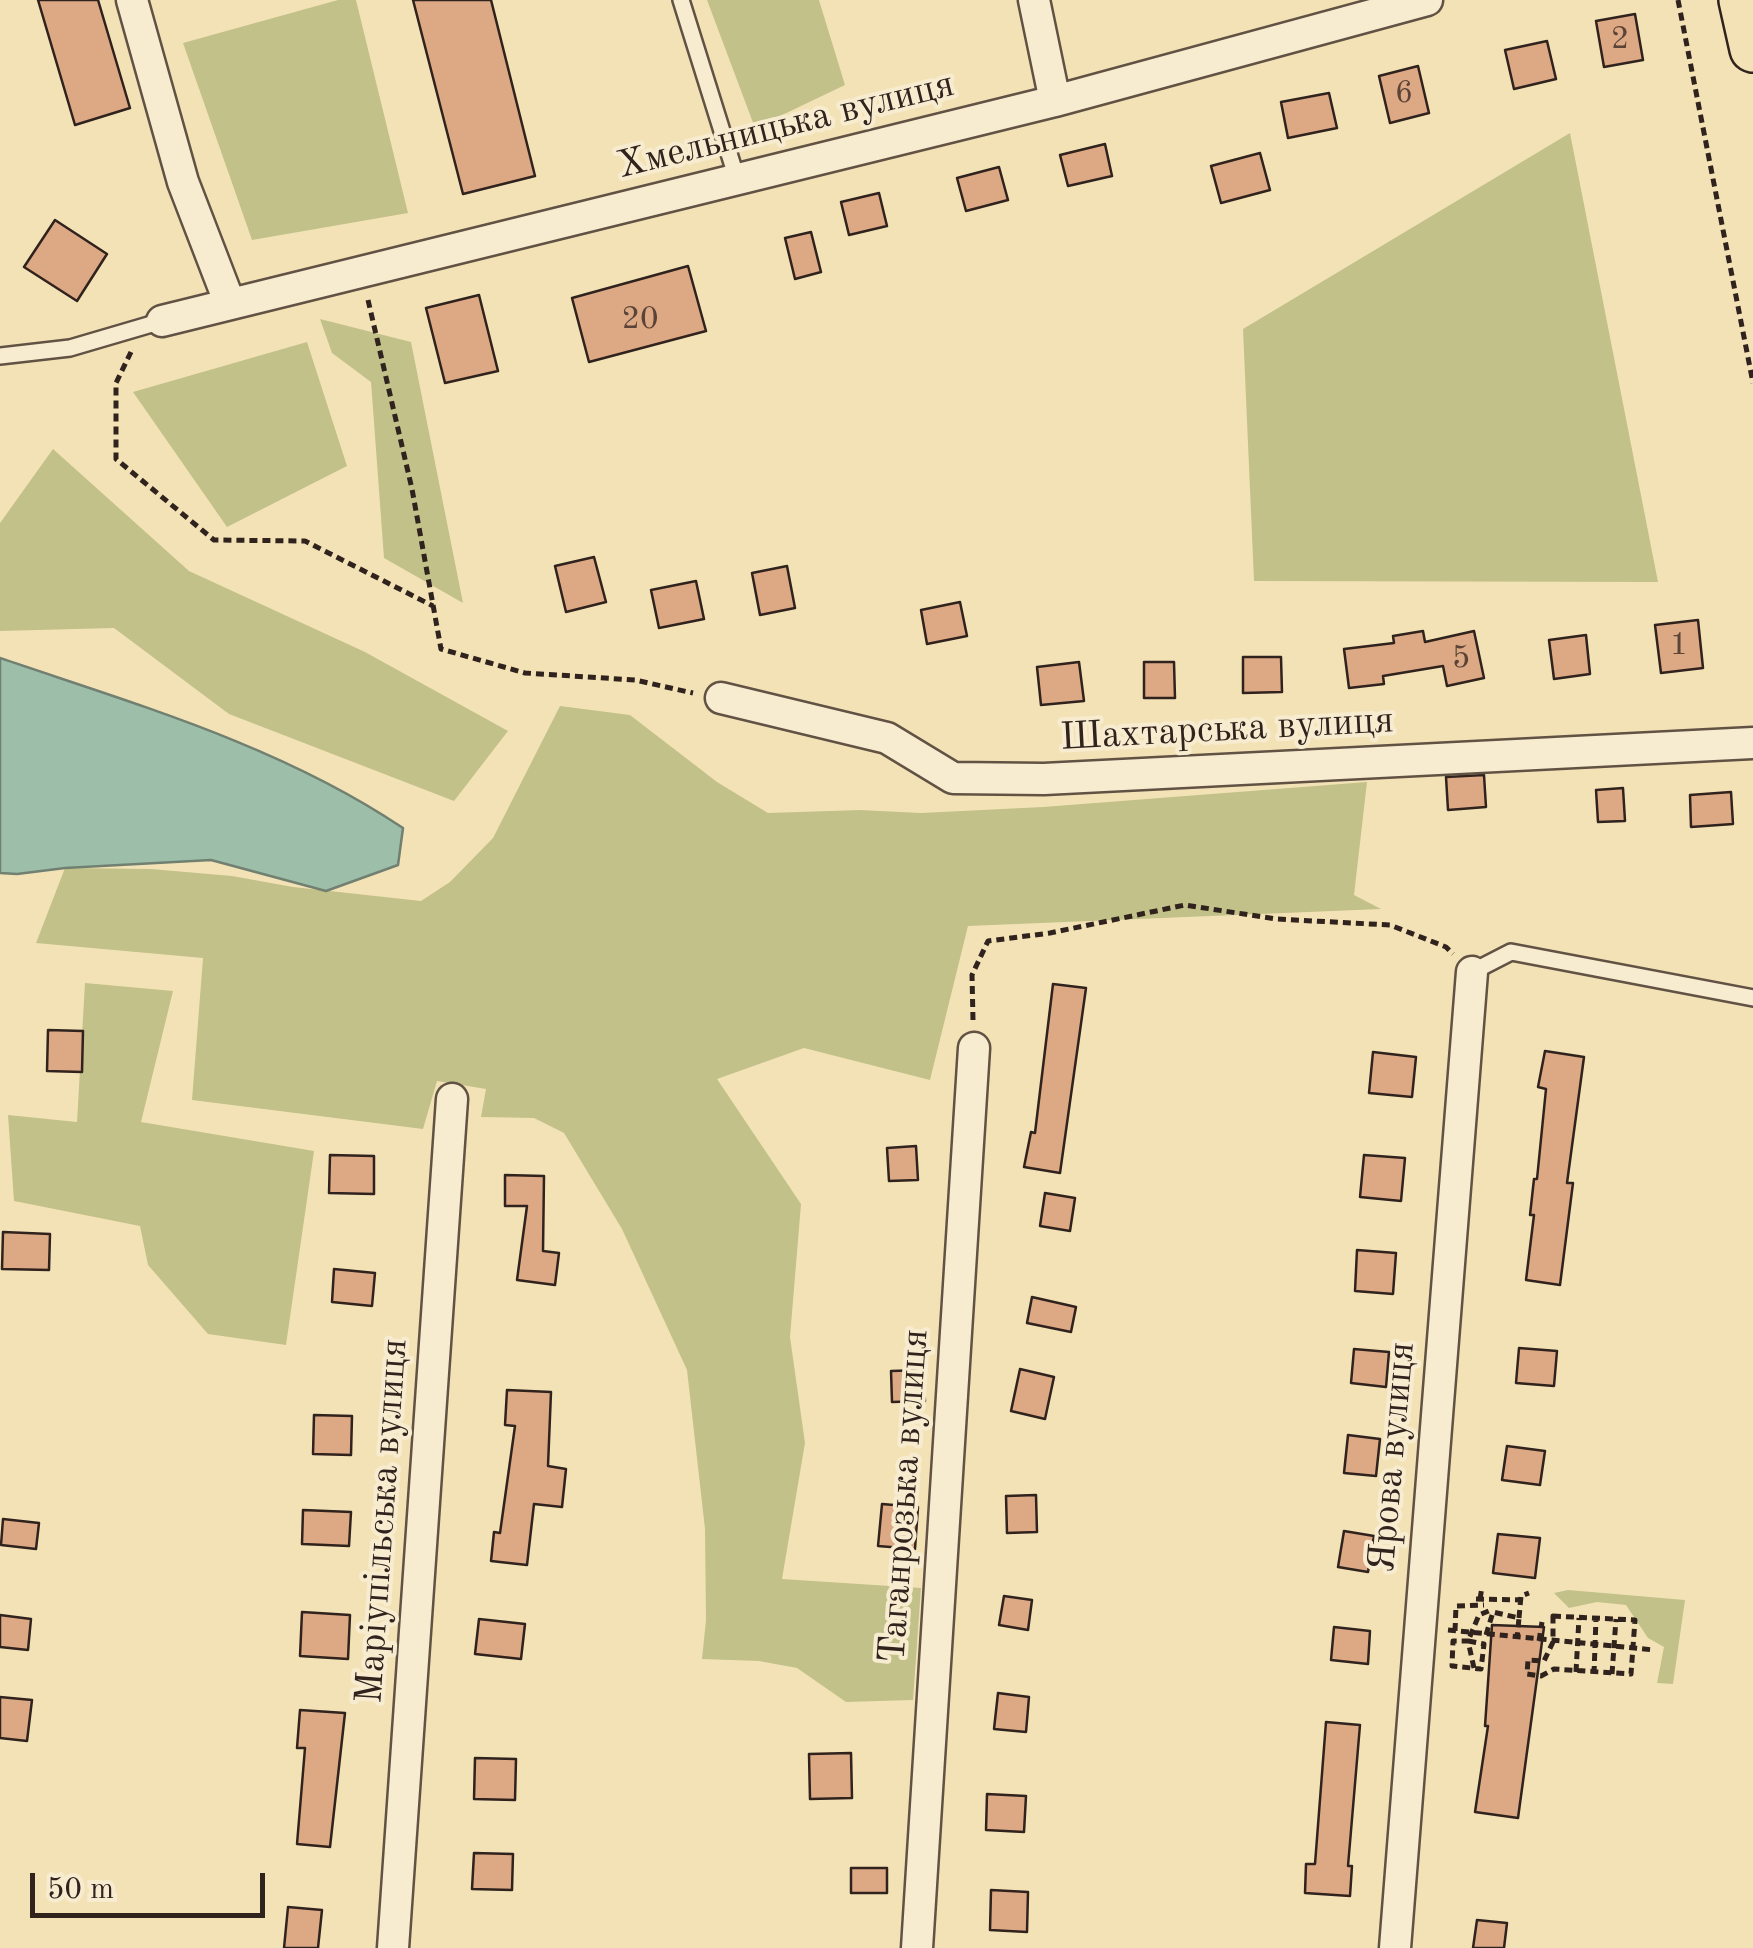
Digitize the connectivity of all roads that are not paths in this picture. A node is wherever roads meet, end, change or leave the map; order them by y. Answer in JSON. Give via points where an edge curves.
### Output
{"nodes":[{"id":1,"x":132,"y":0,"type":"edge"},
{"id":2,"x":681,"y":0,"type":"edge"},
{"id":3,"x":1034,"y":0,"type":"edge"},
{"id":4,"x":1427,"y":0,"type":"edge"},
{"id":5,"x":1055,"y":101,"type":"junction"},
{"id":6,"x":737,"y":179,"type":"junction"},
{"id":7,"x":230,"y":304,"type":"junction"},
{"id":8,"x":153,"y":324,"type":"joint"},
{"id":9,"x":0,"y":356,"type":"edge"},
{"id":10,"x":720,"y":698,"type":"road end"},
{"id":11,"x":1753,"y":743,"type":"edge"},
{"id":12,"x":1472,"y":972,"type":"joint"},
{"id":13,"x":1753,"y":998,"type":"edge"},
{"id":14,"x":974,"y":1048,"type":"road end"},
{"id":15,"x":452,"y":1099,"type":"dead end"},
{"id":16,"x":393,"y":1948,"type":"edge"},
{"id":17,"x":917,"y":1948,"type":"edge"},
{"id":18,"x":1395,"y":1948,"type":"edge"}],
"edges":[{"from":1,"to":7,"type":"street","via":[[182,182]]},
{"from":2,"to":6,"type":"lane"},
{"from":3,"to":5,"type":"street"},
{"from":4,"to":5,"type":"street","name":"Хмельницька вулиця"},
{"from":5,"to":6,"type":"street","name":"Хмельницька вулиця"},
{"from":6,"to":7,"type":"street","name":"Хмельницька вулиця"},
{"from":7,"to":8,"type":"street","name":"Хмельницька вулиця"},
{"from":8,"to":9,"type":"lane","via":[[70,348]]},
{"from":10,"to":11,"type":"street","name":"Шахтарська вулиця","via":[[887,738],[953,778]]},
{"from":12,"to":13,"type":"lane","via":[[1511,952]]},
{"from":12,"to":18,"type":"street","name":"Ярова вулиця"},
{"from":14,"to":17,"type":"street","name":"Таганрозька вулиця"},
{"from":15,"to":16,"type":"street","name":"Маріупільська вулиця"}]}
